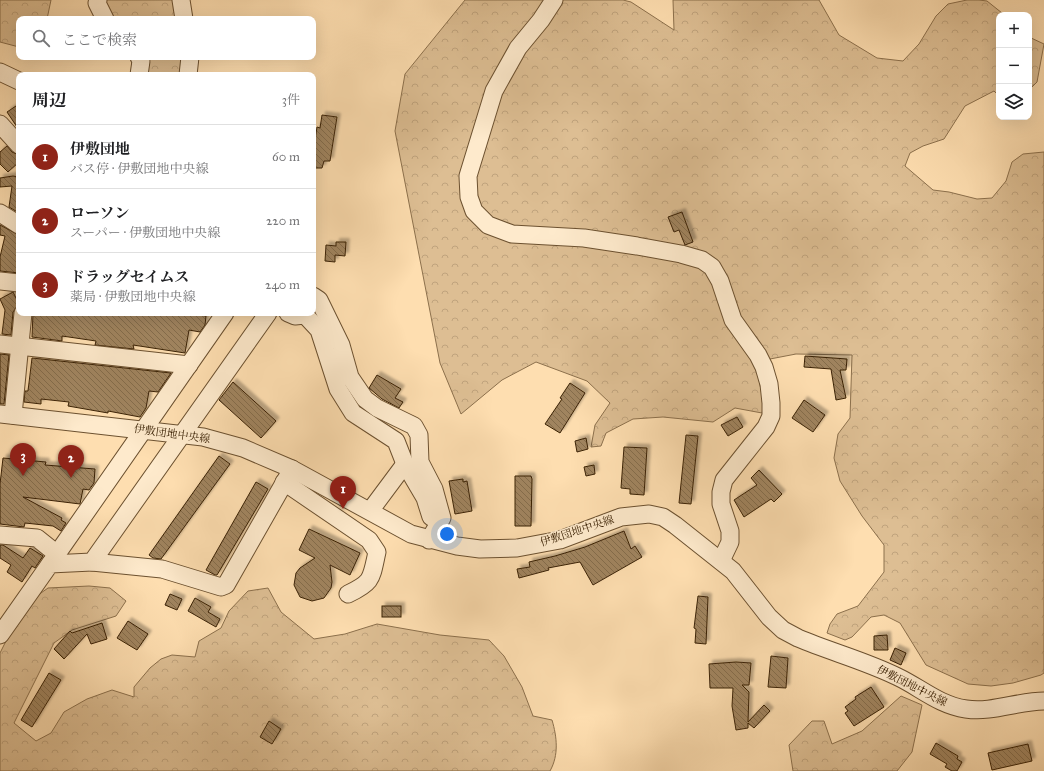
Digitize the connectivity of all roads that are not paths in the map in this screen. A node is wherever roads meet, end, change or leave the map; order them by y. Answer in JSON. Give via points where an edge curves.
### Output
{"nodes":[{"id":1,"x":98,"y":0,"type":"edge"},
{"id":2,"x":181,"y":0,"type":"edge"},
{"id":3,"x":554,"y":0,"type":"edge"},
{"id":4,"x":104,"y":16,"type":"edge"},
{"id":5,"x":184,"y":16,"type":"edge"},
{"id":6,"x":141,"y":60,"type":"edge"},
{"id":7,"x":190,"y":60,"type":"edge"},
{"id":8,"x":0,"y":72,"type":"edge"},
{"id":9,"x":139,"y":72,"type":"edge"},
{"id":10,"x":188,"y":72,"type":"edge"},
{"id":11,"x":16,"y":79,"type":"edge"},
{"id":12,"x":0,"y":124,"type":"edge"},
{"id":13,"x":16,"y":142,"type":"edge"},
{"id":14,"x":0,"y":213,"type":"edge"},
{"id":15,"x":16,"y":223,"type":"edge"},
{"id":16,"x":0,"y":280,"type":"edge"},
{"id":17,"x":16,"y":283,"type":"edge"},
{"id":18,"x":316,"y":298,"type":"edge"},
{"id":19,"x":23,"y":316,"type":"edge"},
{"id":20,"x":223,"y":316,"type":"edge"},
{"id":21,"x":266,"y":316,"type":"edge"},
{"id":22,"x":306,"y":316,"type":"edge"},
{"id":23,"x":0,"y":344,"type":"edge"},
{"id":24,"x":19,"y":346,"type":"junction"},
{"id":25,"x":189,"y":365,"type":"junction"},
{"id":26,"x":7,"y":415,"type":"edge"},
{"id":27,"x":143,"y":429,"type":"junction"},
{"id":28,"x":182,"y":435,"type":"junction"},
{"id":29,"x":405,"y":464,"type":"junction"},
{"id":30,"x":288,"y":475,"type":"junction"},
{"id":31,"x":370,"y":511,"type":"junction"},
{"id":32,"x":432,"y":534,"type":"junction"},
{"id":33,"x":0,"y":535,"type":"edge"},
{"id":34,"x":53,"y":559,"type":"junction"},
{"id":35,"x":721,"y":561,"type":"junction"},
{"id":36,"x":92,"y":562,"type":"junction"},
{"id":37,"x":348,"y":594,"type":"dead end"},
{"id":38,"x":0,"y":634,"type":"edge"},
{"id":39,"x":1044,"y":701,"type":"edge"}],
"edges":[{"from":1,"to":4,"type":"street"},
{"from":2,"to":5,"type":"street"},
{"from":3,"to":35,"type":"street","via":[[518,48],[494,91],[468,176],[469,197],[474,211],[488,226],[507,232],[636,246],[681,254],[702,260],[712,267],[720,281],[733,320],[758,354],[764,367],[771,403],[771,416],[766,427],[724,480],[721,504],[730,531],[730,542]]},
{"from":6,"to":9,"type":"street"},
{"from":7,"to":10,"type":"street"},
{"from":8,"to":11,"type":"street"},
{"from":12,"to":13,"type":"street"},
{"from":14,"to":15,"type":"street"},
{"from":16,"to":17,"type":"street"},
{"from":18,"to":32,"type":"street","via":[[320,300],[341,345],[350,377],[365,399],[377,408],[414,426],[419,435],[420,462],[434,489],[442,518]]},
{"from":19,"to":24,"type":"street"},
{"from":20,"to":25,"type":"street"},
{"from":21,"to":28,"type":"street"},
{"from":22,"to":29,"type":"street","via":[[319,330],[336,383],[353,413],[396,441]]},
{"from":23,"to":24,"type":"street"},
{"from":24,"to":25,"type":"street"},
{"from":24,"to":26,"type":"street"},
{"from":25,"to":27,"type":"street"},
{"from":26,"to":27,"type":"street","name":"伊敷団地中央線"},
{"from":27,"to":28,"type":"street","name":"伊敷団地中央線"},
{"from":27,"to":34,"type":"street"},
{"from":28,"to":30,"type":"street","name":"伊敷団地中央線","via":[[203,437],[243,448]]},
{"from":28,"to":36,"type":"street"},
{"from":29,"to":31,"type":"street"},
{"from":29,"to":32,"type":"street","via":[[425,498]]},
{"from":30,"to":31,"type":"street","name":"伊敷団地中央線"},
{"from":30,"to":36,"type":"street","via":[[226,585],[221,587],[162,569]]},
{"from":30,"to":37,"type":"street","via":[[369,540],[377,552],[373,572],[366,585]]},
{"from":31,"to":32,"type":"street","name":"伊敷団地中央線","via":[[411,534]]},
{"from":32,"to":35,"type":"street","name":"伊敷団地中央線","via":[[480,549],[517,548],[560,540],[621,517],[650,514],[676,524]]},
{"from":33,"to":34,"type":"street","via":[[37,538]]},
{"from":34,"to":36,"type":"street"},
{"from":34,"to":38,"type":"street"},
{"from":35,"to":39,"type":"street","name":"伊敷団地中央線","via":[[743,582],[769,617],[783,630],[820,648],[899,677],[935,699],[967,709],[983,710]]}]}
